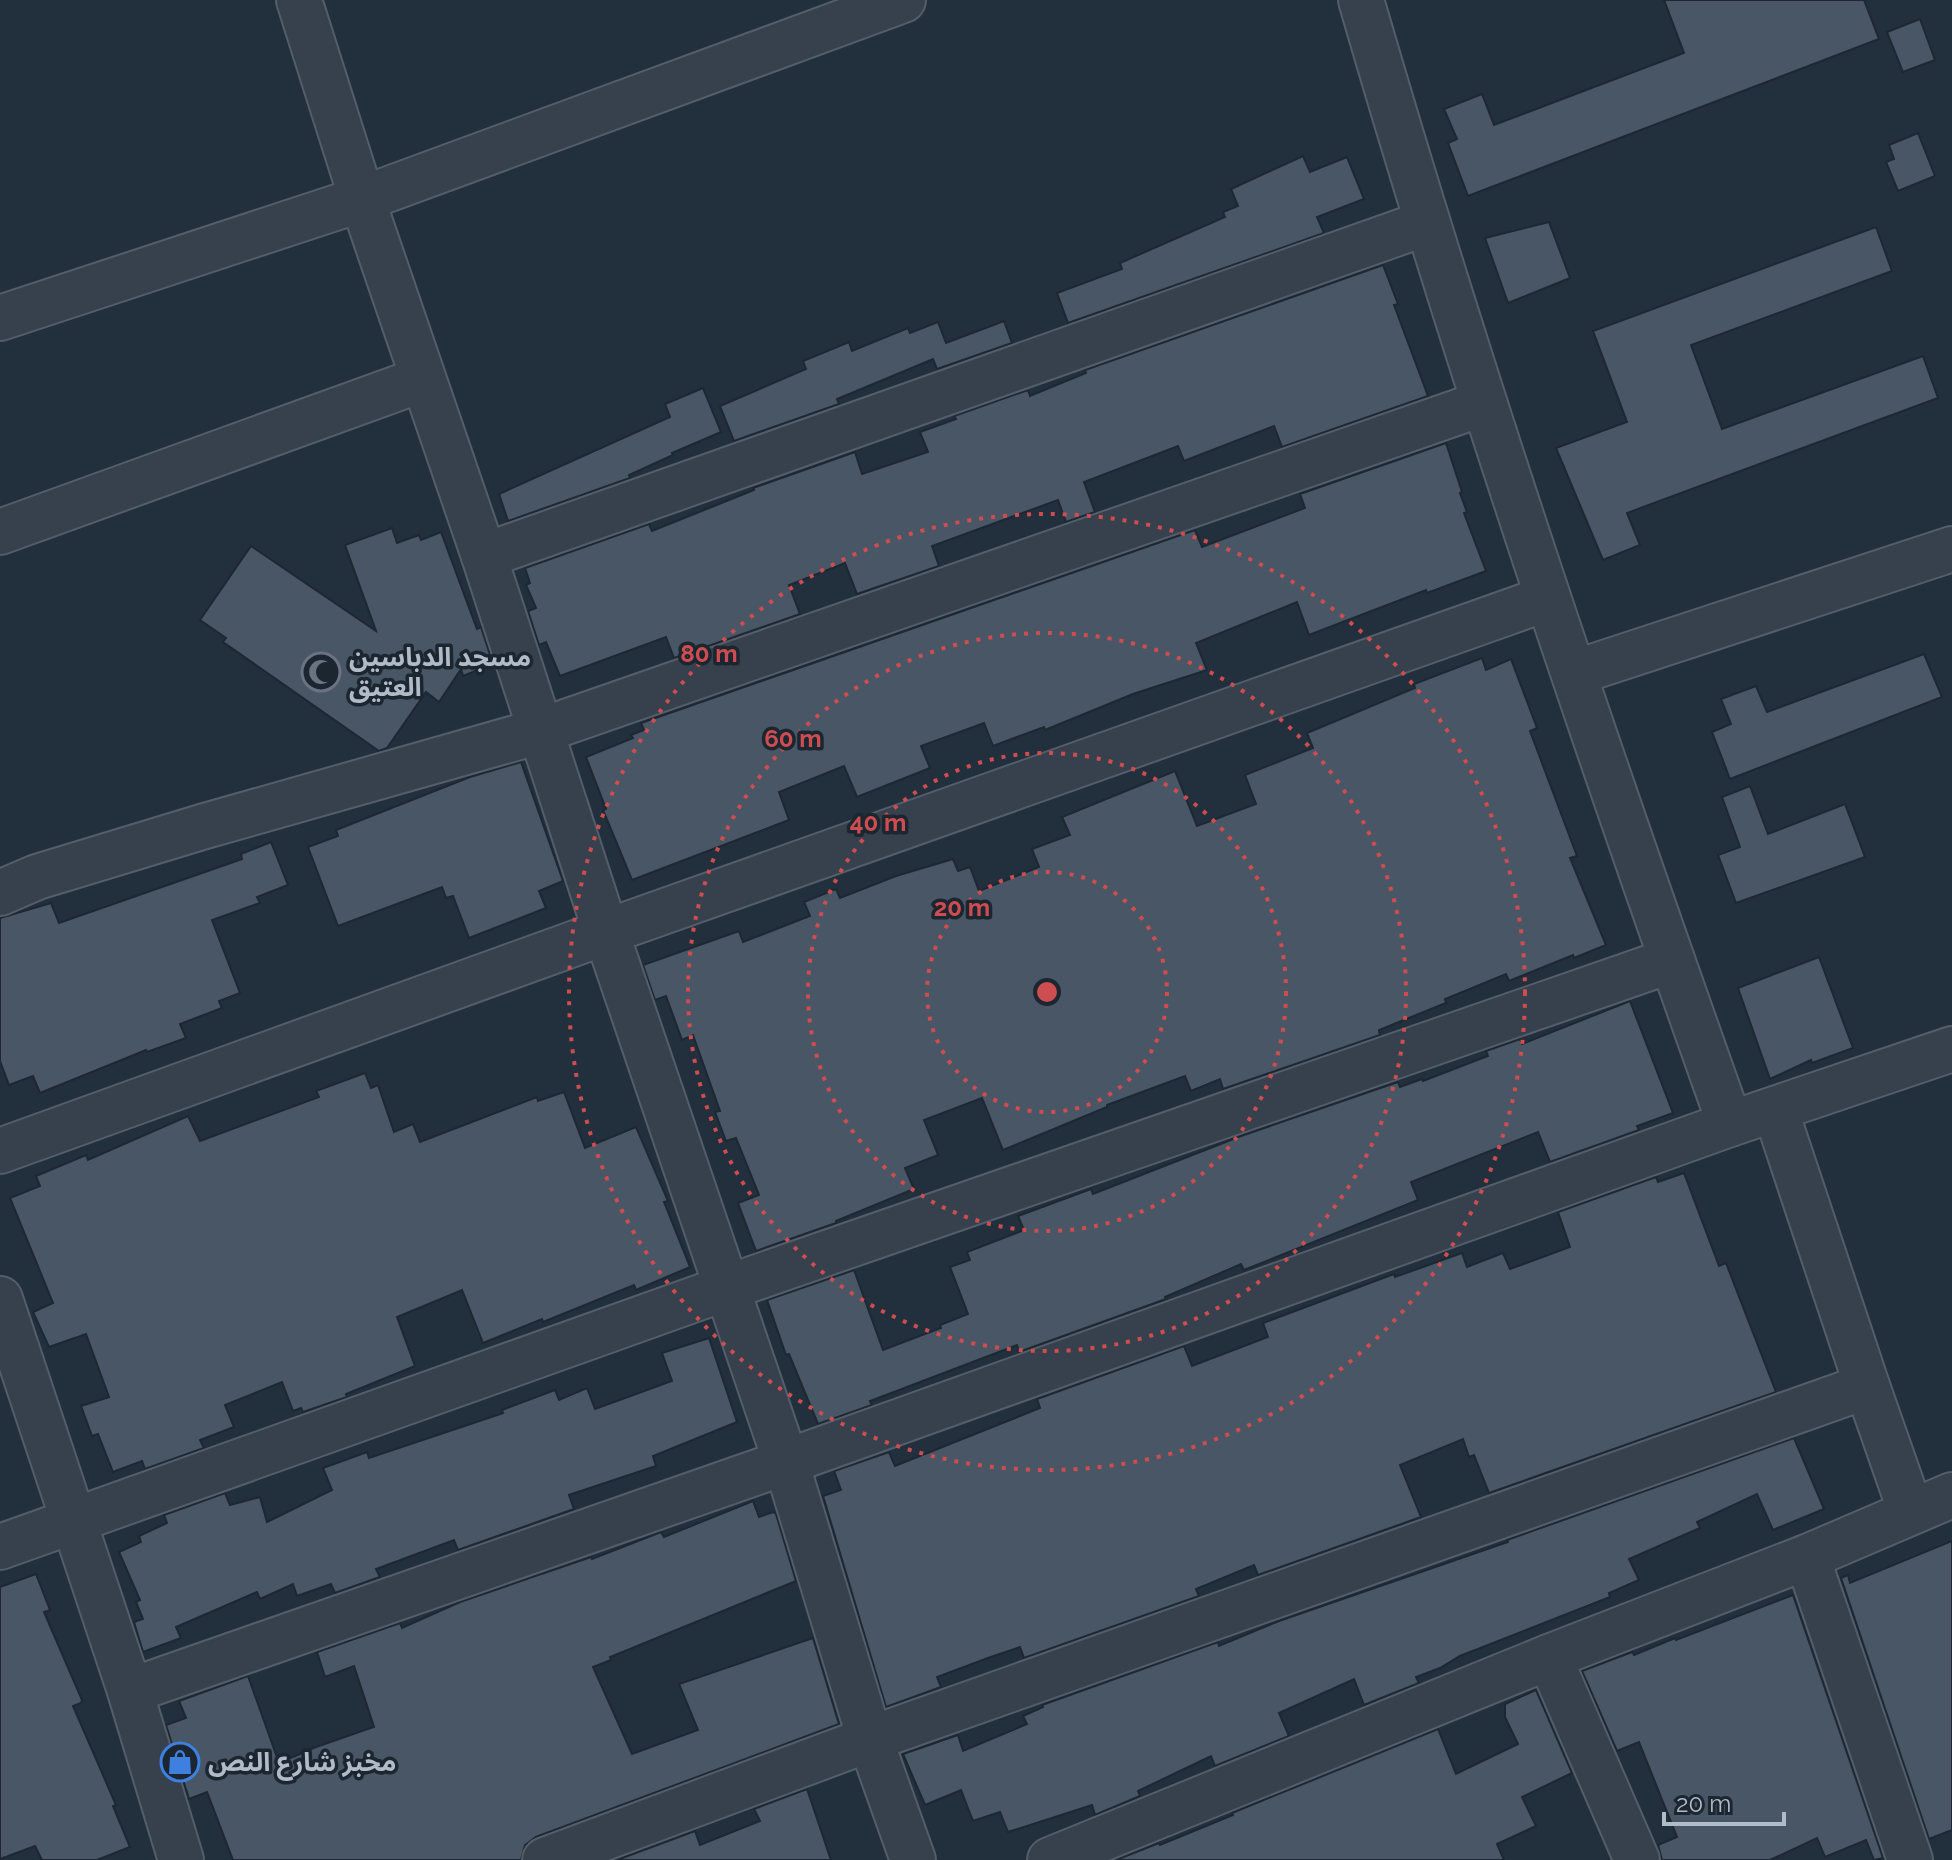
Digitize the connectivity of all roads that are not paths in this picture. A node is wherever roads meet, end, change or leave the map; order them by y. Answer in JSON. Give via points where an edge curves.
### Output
{"nodes":[{"id":1,"x":299,"y":0,"type":"edge"},
{"id":2,"x":903,"y":0,"type":"edge"},
{"id":3,"x":1361,"y":0,"type":"edge"},
{"id":4,"x":362,"y":199,"type":"junction"},
{"id":5,"x":1426,"y":223,"type":"junction"},
{"id":6,"x":0,"y":318,"type":"edge"},
{"id":7,"x":423,"y":379,"type":"junction"},
{"id":8,"x":1484,"y":403,"type":"junction"},
{"id":9,"x":0,"y":532,"type":"edge"},
{"id":10,"x":1952,"y":549,"type":"edge"},
{"id":11,"x":484,"y":556,"type":"junction"},
{"id":12,"x":1548,"y":598,"type":"junction"},
{"id":13,"x":1574,"y":673,"type":"junction"},
{"id":14,"x":540,"y":731,"type":"junction"},
{"id":15,"x":0,"y":893,"type":"edge"},
{"id":16,"x":606,"y":932,"type":"junction"},
{"id":17,"x":1672,"y":960,"type":"junction"},
{"id":18,"x":1952,"y":1049,"type":"edge"},
{"id":19,"x":1775,"y":1109,"type":"junction"},
{"id":20,"x":1730,"y":1124,"type":"junction"},
{"id":21,"x":0,"y":1151,"type":"edge"},
{"id":22,"x":726,"y":1288,"type":"junction"},
{"id":23,"x":0,"y":1299,"type":"edge"},
{"id":24,"x":1867,"y":1386,"type":"junction"},
{"id":25,"x":786,"y":1462,"type":"junction"},
{"id":26,"x":1952,"y":1495,"type":"edge"},
{"id":27,"x":1911,"y":1512,"type":"junction"},
{"id":28,"x":73,"y":1523,"type":"junction"},
{"id":29,"x":0,"y":1547,"type":"edge"},
{"id":30,"x":1807,"y":1557,"type":"junction"},
{"id":31,"x":1549,"y":1657,"type":"junction"},
{"id":32,"x":130,"y":1691,"type":"junction"},
{"id":33,"x":870,"y":1739,"type":"junction"},
{"id":34,"x":1073,"y":1856,"type":"edge"},
{"id":35,"x":175,"y":1858,"type":"edge"},
{"id":36,"x":545,"y":1860,"type":"edge"},
{"id":37,"x":913,"y":1860,"type":"edge"},
{"id":38,"x":1637,"y":1860,"type":"edge"},
{"id":39,"x":1910,"y":1860,"type":"edge"}],
"edges":[{"from":1,"to":4,"type":"street"},
{"from":2,"to":4,"type":"street"},
{"from":3,"to":5,"type":"street"},
{"from":4,"to":6,"type":"street"},
{"from":4,"to":7,"type":"street"},
{"from":5,"to":8,"type":"street"},
{"from":5,"to":11,"type":"street"},
{"from":7,"to":9,"type":"street"},
{"from":7,"to":11,"type":"street"},
{"from":8,"to":12,"type":"street"},
{"from":8,"to":14,"type":"street"},
{"from":10,"to":13,"type":"street"},
{"from":11,"to":14,"type":"street"},
{"from":12,"to":13,"type":"street"},
{"from":12,"to":16,"type":"street"},
{"from":13,"to":17,"type":"street"},
{"from":14,"to":15,"type":"street","via":[[205,826]]},
{"from":14,"to":16,"type":"street"},
{"from":16,"to":21,"type":"street"},
{"from":16,"to":22,"type":"street"},
{"from":17,"to":20,"type":"street"},
{"from":17,"to":22,"type":"street"},
{"from":18,"to":19,"type":"street"},
{"from":19,"to":20,"type":"street"},
{"from":19,"to":24,"type":"street"},
{"from":20,"to":25,"type":"street"},
{"from":22,"to":25,"type":"street"},
{"from":22,"to":28,"type":"street"},
{"from":23,"to":28,"type":"street"},
{"from":24,"to":27,"type":"street"},
{"from":24,"to":33,"type":"street"},
{"from":25,"to":32,"type":"street"},
{"from":25,"to":33,"type":"street"},
{"from":26,"to":27,"type":"street"},
{"from":27,"to":30,"type":"street"},
{"from":28,"to":29,"type":"street"},
{"from":28,"to":32,"type":"street"},
{"from":30,"to":31,"type":"street"},
{"from":30,"to":39,"type":"street"},
{"from":31,"to":34,"type":"street"},
{"from":31,"to":38,"type":"street"},
{"from":32,"to":35,"type":"street"},
{"from":33,"to":36,"type":"street"},
{"from":33,"to":37,"type":"street"}]}
